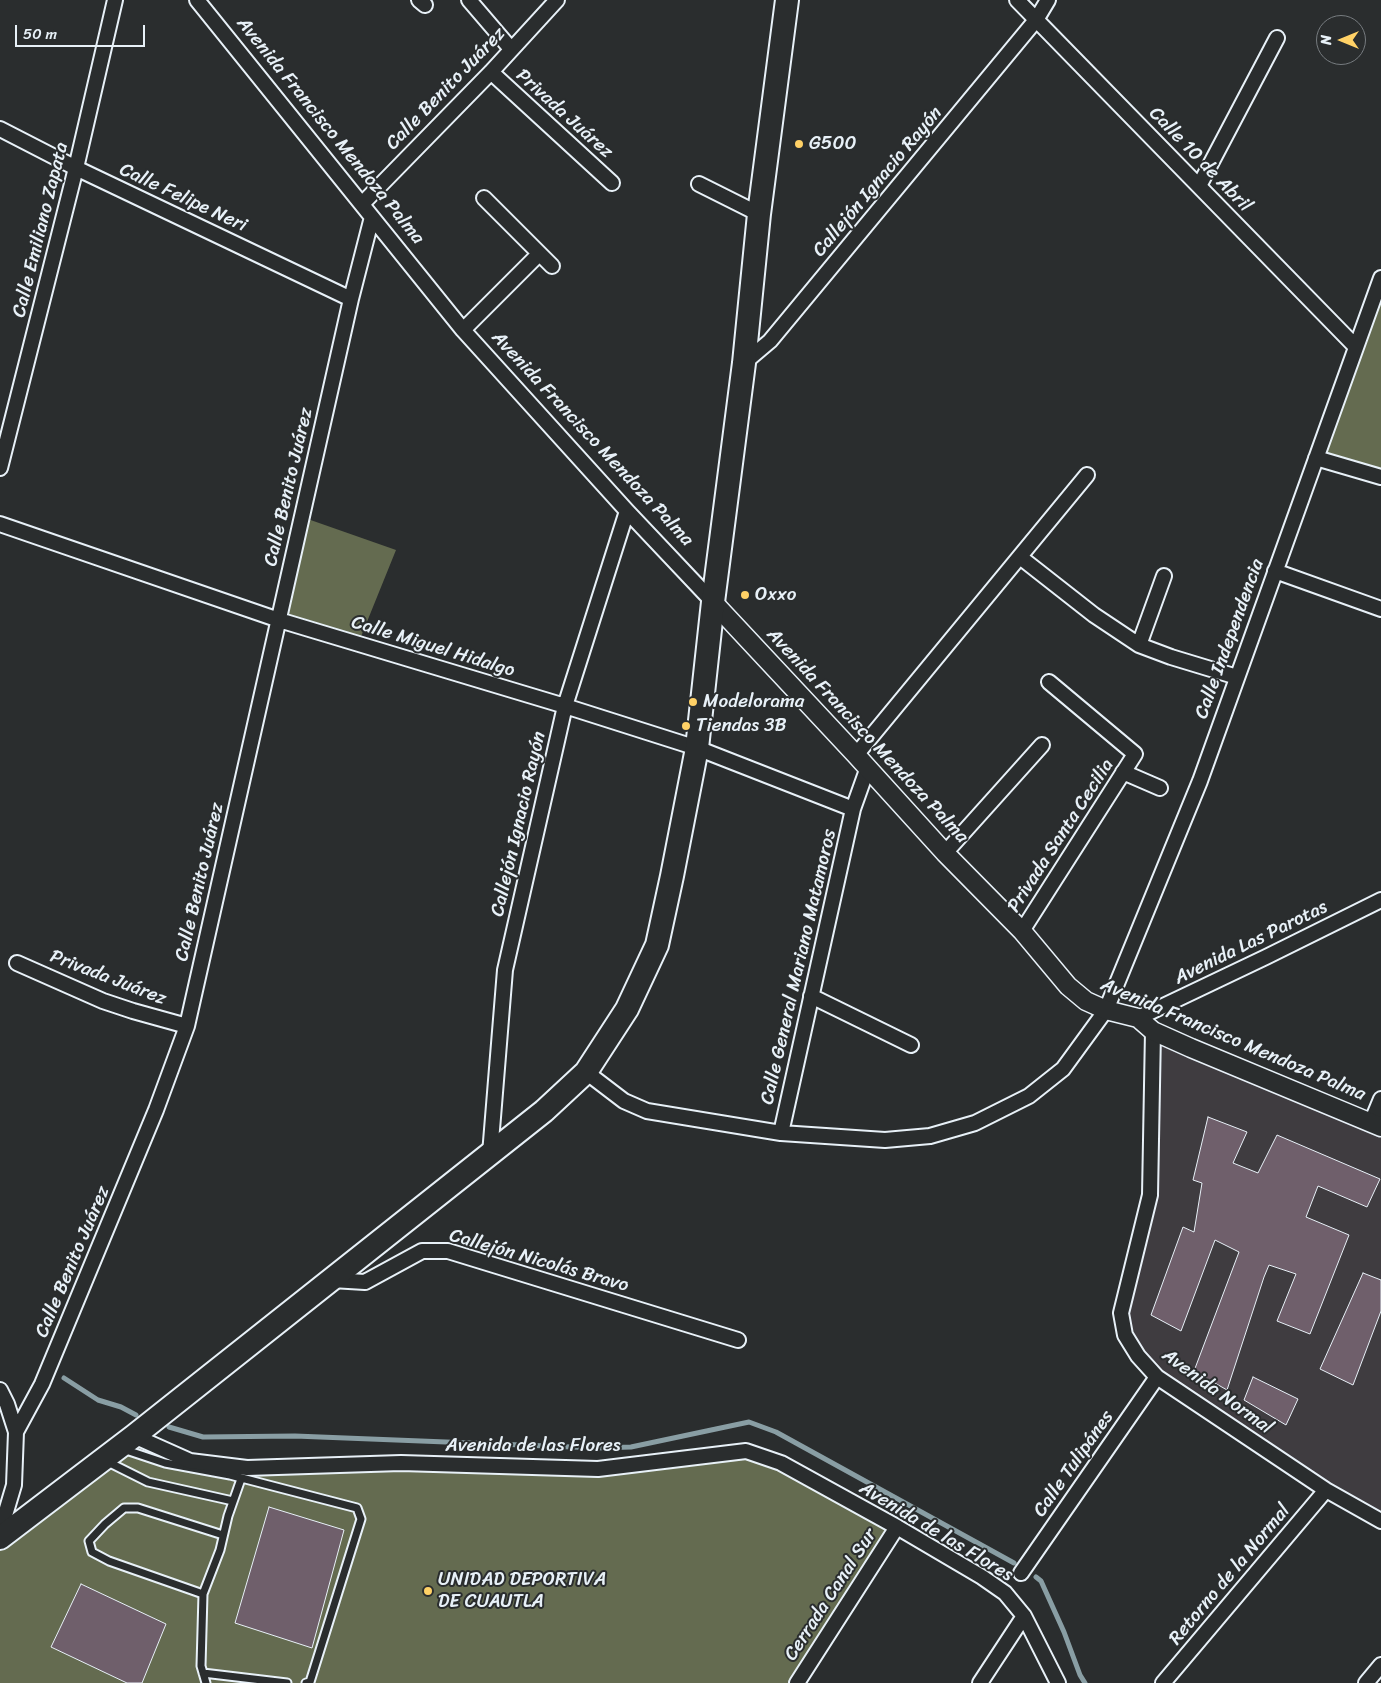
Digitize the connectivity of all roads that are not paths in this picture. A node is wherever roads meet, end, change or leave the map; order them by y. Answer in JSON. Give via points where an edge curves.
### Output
{"nodes":[{"id":1,"x":115,"y":0,"type":"edge"},
{"id":2,"x":197,"y":0,"type":"edge"},
{"id":3,"x":469,"y":0,"type":"edge"},
{"id":4,"x":556,"y":0,"type":"edge"},
{"id":5,"x":788,"y":0,"type":"edge"},
{"id":6,"x":1017,"y":0,"type":"edge"},
{"id":7,"x":1048,"y":0,"type":"edge"},
{"id":8,"x":1036,"y":20,"type":"junction"},
{"id":9,"x":1277,"y":38,"type":"dead end"},
{"id":10,"x":510,"y":49,"type":"junction"},
{"id":11,"x":491,"y":72,"type":"junction"},
{"id":12,"x":0,"y":129,"type":"edge"},
{"id":13,"x":76,"y":168,"type":"junction"},
{"id":14,"x":612,"y":183,"type":"dead end"},
{"id":15,"x":700,"y":184,"type":"dead end"},
{"id":16,"x":1199,"y":186,"type":"junction"},
{"id":17,"x":484,"y":198,"type":"dead end"},
{"id":18,"x":362,"y":204,"type":"junction"},
{"id":19,"x":759,"y":214,"type":"junction"},
{"id":20,"x":372,"y":217,"type":"junction"},
{"id":21,"x":539,"y":254,"type":"junction"},
{"id":22,"x":552,"y":266,"type":"dead end"},
{"id":23,"x":1381,"y":278,"type":"edge"},
{"id":24,"x":351,"y":299,"type":"junction"},
{"id":25,"x":463,"y":330,"type":"junction"},
{"id":26,"x":1356,"y":347,"type":"junction"},
{"id":27,"x":744,"y":363,"type":"junction"},
{"id":28,"x":1316,"y":458,"type":"junction"},
{"id":29,"x":0,"y":468,"type":"edge"},
{"id":30,"x":1087,"y":475,"type":"dead end"},
{"id":31,"x":1381,"y":477,"type":"edge"},
{"id":32,"x":627,"y":511,"type":"junction"},
{"id":33,"x":0,"y":524,"type":"edge"},
{"id":34,"x":1020,"y":557,"type":"junction"},
{"id":35,"x":1275,"y":571,"type":"junction"},
{"id":36,"x":1164,"y":576,"type":"dead end"},
{"id":37,"x":713,"y":602,"type":"junction"},
{"id":38,"x":1381,"y":609,"type":"edge"},
{"id":39,"x":279,"y":620,"type":"junction"},
{"id":40,"x":1139,"y":645,"type":"junction"},
{"id":41,"x":1237,"y":677,"type":"junction"},
{"id":42,"x":1049,"y":682,"type":"dead end"},
{"id":43,"x":565,"y":706,"type":"junction"},
{"id":44,"x":1042,"y":745,"type":"dead end"},
{"id":45,"x":697,"y":748,"type":"junction"},
{"id":46,"x":862,"y":761,"type":"junction"},
{"id":47,"x":1123,"y":772,"type":"junction"},
{"id":48,"x":1160,"y":788,"type":"dead end"},
{"id":49,"x":854,"y":809,"type":"junction"},
{"id":50,"x":946,"y":853,"type":"junction"},
{"id":51,"x":1381,"y":900,"type":"edge"},
{"id":52,"x":1022,"y":931,"type":"junction"},
{"id":53,"x":17,"y":963,"type":"dead end"},
{"id":54,"x":811,"y":996,"type":"junction"},
{"id":55,"x":1106,"y":1010,"type":"junction"},
{"id":56,"x":1138,"y":1018,"type":"junction"},
{"id":57,"x":187,"y":1026,"type":"junction"},
{"id":58,"x":1153,"y":1031,"type":"junction"},
{"id":59,"x":911,"y":1045,"type":"dead end"},
{"id":60,"x":586,"y":1072,"type":"junction"},
{"id":61,"x":1381,"y":1099,"type":"edge"},
{"id":62,"x":1376,"y":1125,"type":"edge"},
{"id":63,"x":781,"y":1133,"type":"junction"},
{"id":64,"x":490,"y":1154,"type":"junction"},
{"id":65,"x":332,"y":1280,"type":"junction"},
{"id":66,"x":738,"y":1340,"type":"dead end"},
{"id":67,"x":1158,"y":1377,"type":"junction"},
{"id":68,"x":0,"y":1390,"type":"edge"},
{"id":69,"x":16,"y":1432,"type":"junction"},
{"id":70,"x":118,"y":1448,"type":"junction"},
{"id":71,"x":241,"y":1478,"type":"junction"},
{"id":72,"x":1326,"y":1490,"type":"junction"},
{"id":73,"x":233,"y":1501,"type":"junction"},
{"id":74,"x":1381,"y":1521,"type":"edge"},
{"id":75,"x":897,"y":1527,"type":"junction"},
{"id":76,"x":0,"y":1532,"type":"edge"},
{"id":77,"x":223,"y":1534,"type":"junction"},
{"id":78,"x":0,"y":1538,"type":"edge"},
{"id":79,"x":1021,"y":1573,"type":"dead end"},
{"id":80,"x":203,"y":1594,"type":"junction"},
{"id":81,"x":1024,"y":1616,"type":"junction"},
{"id":82,"x":1380,"y":1668,"type":"edge"},
{"id":83,"x":203,"y":1673,"type":"junction"},
{"id":84,"x":206,"y":1683,"type":"edge"},
{"id":85,"x":287,"y":1683,"type":"edge"},
{"id":86,"x":306,"y":1683,"type":"edge"},
{"id":87,"x":797,"y":1683,"type":"edge"},
{"id":88,"x":980,"y":1683,"type":"edge"},
{"id":89,"x":1058,"y":1683,"type":"edge"},
{"id":90,"x":1163,"y":1683,"type":"edge"},
{"id":91,"x":1366,"y":1683,"type":"edge"}],
"edges":[{"from":1,"to":13,"type":"street","name":"Calle Emiliano Zapata"},
{"from":2,"to":18,"type":"street","name":"Avenida Francisco Mendoza Palma"},
{"from":3,"to":10,"type":"street"},
{"from":4,"to":10,"type":"street","name":"Calle Benito Juárez"},
{"from":5,"to":19,"type":"main road"},
{"from":6,"to":8,"type":"street","name":"Calle 10 de Abril"},
{"from":7,"to":8,"type":"street","name":"Callejón Ignacio Rayón"},
{"from":8,"to":16,"type":"street","name":"Calle 10 de Abril"},
{"from":8,"to":27,"type":"street","name":"Callejón Ignacio Rayón","via":[[770,341]]},
{"from":9,"to":16,"type":"street"},
{"from":10,"to":11,"type":"street","name":"Calle Benito Juárez"},
{"from":11,"to":14,"type":"street","name":"Privada Juárez"},
{"from":11,"to":18,"type":"street","name":"Calle Benito Juárez"},
{"from":12,"to":13,"type":"street","name":"Calle Felipe Neri"},
{"from":13,"to":24,"type":"street","name":"Calle Felipe Neri"},
{"from":13,"to":29,"type":"street","name":"Calle Emiliano Zapata"},
{"from":15,"to":19,"type":"street"},
{"from":16,"to":26,"type":"street","name":"Calle 10 de Abril"},
{"from":17,"to":21,"type":"street"},
{"from":18,"to":20,"type":"street","name":"Avenida Francisco Mendoza Palma"},
{"from":19,"to":27,"type":"main road"},
{"from":20,"to":24,"type":"street","name":"Calle Benito Juárez"},
{"from":20,"to":25,"type":"street","name":"Avenida Francisco Mendoza Palma"},
{"from":21,"to":22,"type":"street"},
{"from":21,"to":25,"type":"street"},
{"from":23,"to":26,"type":"street","name":"Calle Independencia"},
{"from":24,"to":39,"type":"street","name":"Calle Benito Juárez"},
{"from":25,"to":32,"type":"street","name":"Avenida Francisco Mendoza Palma"},
{"from":26,"to":28,"type":"street","name":"Calle Independencia"},
{"from":27,"to":37,"type":"main road"},
{"from":28,"to":31,"type":"street"},
{"from":28,"to":35,"type":"street","name":"Calle Independencia"},
{"from":30,"to":34,"type":"street"},
{"from":32,"to":37,"type":"street","name":"Avenida Francisco Mendoza Palma"},
{"from":32,"to":43,"type":"street","name":"Callejón Ignacio Rayón"},
{"from":33,"to":39,"type":"street","name":"Calle Miguel Hidalgo"},
{"from":34,"to":40,"type":"street","via":[[1094,615]]},
{"from":34,"to":46,"type":"street"},
{"from":35,"to":38,"type":"street"},
{"from":35,"to":41,"type":"street","name":"Calle Independencia"},
{"from":36,"to":40,"type":"street"},
{"from":37,"to":45,"type":"main road"},
{"from":37,"to":46,"type":"street","name":"Avenida Francisco Mendoza Palma"},
{"from":39,"to":43,"type":"street","name":"Calle Miguel Hidalgo"},
{"from":39,"to":57,"type":"street","name":"Calle Benito Juárez"},
{"from":40,"to":41,"type":"street"},
{"from":41,"to":55,"type":"street","name":"Calle Independencia","via":[[1200,781]]},
{"from":42,"to":47,"type":"street","name":"Privada Santa Cecilia","via":[[1135,754]]},
{"from":43,"to":45,"type":"street","name":"Calle Miguel Hidalgo"},
{"from":43,"to":64,"type":"street","name":"Callejón Ignacio Rayón","via":[[505,970]]},
{"from":44,"to":50,"type":"street"},
{"from":45,"to":49,"type":"street","name":"Calle Miguel Hidalgo"},
{"from":45,"to":60,"type":"main road","via":[[657,945],[627,1009]]},
{"from":46,"to":49,"type":"street","name":"Calle General Mariano Matamoros"},
{"from":46,"to":50,"type":"street","name":"Avenida Francisco Mendoza Palma"},
{"from":47,"to":48,"type":"street"},
{"from":47,"to":52,"type":"street","name":"Privada Santa Cecilia"},
{"from":49,"to":54,"type":"street","name":"Calle General Mariano Matamoros"},
{"from":50,"to":52,"type":"street","name":"Avenida Francisco Mendoza Palma"},
{"from":51,"to":56,"type":"street","name":"Avenida Las Parotas"},
{"from":52,"to":55,"type":"street","name":"Avenida Francisco Mendoza Palma","via":[[1068,986],[1086,1001]]},
{"from":53,"to":57,"type":"street","name":"Privada Juárez","via":[[103,1001]]},
{"from":54,"to":59,"type":"street"},
{"from":54,"to":63,"type":"street","name":"Calle General Mariano Matamoros"},
{"from":55,"to":56,"type":"street","name":"Avenida Francisco Mendoza Palma"},
{"from":55,"to":63,"type":"street","name":"Calle Independencia","via":[[1063,1069],[1028,1096],[975,1122],[930,1136],[885,1140]]},
{"from":56,"to":58,"type":"street","name":"Avenida Francisco Mendoza Palma"},
{"from":57,"to":69,"type":"street","name":"Calle Benito Juárez","via":[[156,1110],[42,1384]]},
{"from":58,"to":62,"type":"street","name":"Avenida Francisco Mendoza Palma"},
{"from":58,"to":67,"type":"street","name":"Avenida Normal","via":[[1150,1195],[1120,1313],[1125,1335],[1138,1356]]},
{"from":60,"to":63,"type":"street","name":"Calle Independencia","via":[[624,1101],[647,1111]]},
{"from":60,"to":64,"type":"main road"},
{"from":61,"to":62,"type":"street"},
{"from":64,"to":65,"type":"main road"},
{"from":65,"to":66,"type":"street","name":"Callejón Nicolás Bravo","via":[[365,1282],[422,1250],[448,1251]]},
{"from":65,"to":70,"type":"main road"},
{"from":67,"to":72,"type":"street","name":"Avenida Normal"},
{"from":67,"to":79,"type":"street","name":"Calle Tulipánes"},
{"from":68,"to":69,"type":"street"},
{"from":69,"to":76,"type":"street","name":"Calle Benito Juárez","via":[[14,1485]]},
{"from":70,"to":71,"type":"lane","via":[[165,1463]]},
{"from":70,"to":73,"type":"lane","via":[[148,1482]]},
{"from":70,"to":75,"type":"street","name":"Avenida de las Flores","via":[[247,1468],[401,1463],[598,1470],[746,1451],[780,1463]]},
{"from":70,"to":78,"type":"main road"},
{"from":71,"to":73,"type":"lane"},
{"from":71,"to":86,"type":"lane","via":[[357,1508],[361,1519],[310,1682]]},
{"from":72,"to":74,"type":"street","name":"Avenida Normal"},
{"from":72,"to":90,"type":"street","name":"Retorno de la Normal"},
{"from":73,"to":77,"type":"lane"},
{"from":75,"to":81,"type":"street","name":"Avenida de las Flores","via":[[1005,1592]]},
{"from":75,"to":87,"type":"street","name":"Cerrada Canal Sur"},
{"from":77,"to":80,"type":"lane"},
{"from":77,"to":80,"type":"lane","via":[[138,1508],[124,1508],[89,1541],[92,1552],[108,1561]]},
{"from":80,"to":83,"type":"lane"},
{"from":81,"to":88,"type":"street"},
{"from":81,"to":89,"type":"street","name":"Avenida de las Flores"},
{"from":82,"to":91,"type":"street"},
{"from":83,"to":84,"type":"lane"},
{"from":83,"to":85,"type":"lane"}]}
